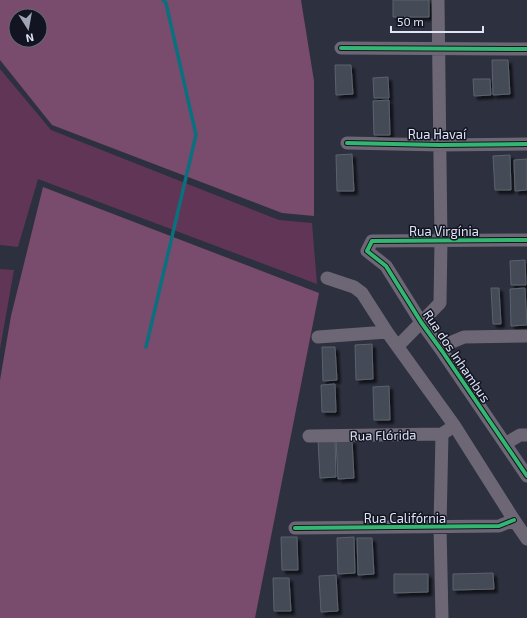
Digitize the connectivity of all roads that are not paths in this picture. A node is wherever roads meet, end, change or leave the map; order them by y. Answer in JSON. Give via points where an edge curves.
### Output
{"nodes":[{"id":1,"x":438,"y":0,"type":"edge"},
{"id":2,"x":342,"y":48,"type":"dead end"},
{"id":3,"x":439,"y":49,"type":"junction"},
{"id":4,"x":527,"y":49,"type":"edge"},
{"id":5,"x":347,"y":143,"type":"dead end"},
{"id":6,"x":527,"y":144,"type":"edge"},
{"id":7,"x":440,"y":145,"type":"junction"},
{"id":8,"x":441,"y":240,"type":"junction"},
{"id":9,"x":527,"y":240,"type":"edge"},
{"id":10,"x":367,"y":251,"type":"joint"},
{"id":11,"x":328,"y":278,"type":"dead end"},
{"id":12,"x":421,"y":322,"type":"junction"},
{"id":13,"x":387,"y":332,"type":"junction"},
{"id":14,"x":318,"y":336,"type":"dead end"},
{"id":15,"x":527,"y":336,"type":"edge"},
{"id":16,"x":398,"y":346,"type":"junction"},
{"id":17,"x":442,"y":351,"type":"junction"},
{"id":18,"x":454,"y":425,"type":"junction"},
{"id":19,"x":442,"y":434,"type":"junction"},
{"id":20,"x":527,"y":435,"type":"edge"},
{"id":21,"x":309,"y":436,"type":"dead end"},
{"id":22,"x":505,"y":444,"type":"junction"},
{"id":23,"x":527,"y":476,"type":"edge"},
{"id":24,"x":514,"y":520,"type":"junction"},
{"id":25,"x":440,"y":527,"type":"junction"},
{"id":26,"x":295,"y":528,"type":"dead end"},
{"id":27,"x":527,"y":539,"type":"edge"},
{"id":28,"x":442,"y":618,"type":"edge"}],
"edges":[{"from":1,"to":3,"type":"street"},
{"from":2,"to":3,"type":"street"},
{"from":3,"to":4,"type":"street"},
{"from":3,"to":7,"type":"street"},
{"from":5,"to":7,"type":"street","name":"Rua Havaí"},
{"from":6,"to":7,"type":"street","name":"Rua Havaí"},
{"from":7,"to":8,"type":"street"},
{"from":8,"to":9,"type":"street","name":"Rua Virgínia"},
{"from":8,"to":10,"type":"street","name":"Rua Virgínia","via":[[372,241]]},
{"from":8,"to":12,"type":"street","via":[[440,303]]},
{"from":10,"to":12,"type":"street","name":"Rua dos Inhambus","via":[[386,266]]},
{"from":11,"to":13,"type":"street","via":[[354,287],[362,293]]},
{"from":12,"to":16,"type":"street"},
{"from":12,"to":17,"type":"street","name":"Rua dos Inhambus"},
{"from":13,"to":14,"type":"street"},
{"from":13,"to":16,"type":"street"},
{"from":15,"to":17,"type":"street","via":[[464,337],[452,342]]},
{"from":16,"to":18,"type":"street"},
{"from":17,"to":22,"type":"street","name":"Rua dos Inhambus"},
{"from":18,"to":19,"type":"street"},
{"from":18,"to":24,"type":"street"},
{"from":19,"to":21,"type":"street","name":"Rua Flórida"},
{"from":19,"to":25,"type":"street"},
{"from":20,"to":22,"type":"street","via":[[520,435]]},
{"from":22,"to":23,"type":"street","name":"Rua dos Inhambus"},
{"from":24,"to":25,"type":"street","name":"Rua Califórnia","via":[[499,526]]},
{"from":24,"to":27,"type":"street"},
{"from":25,"to":26,"type":"street","name":"Rua Califórnia"},
{"from":25,"to":28,"type":"street"}]}
